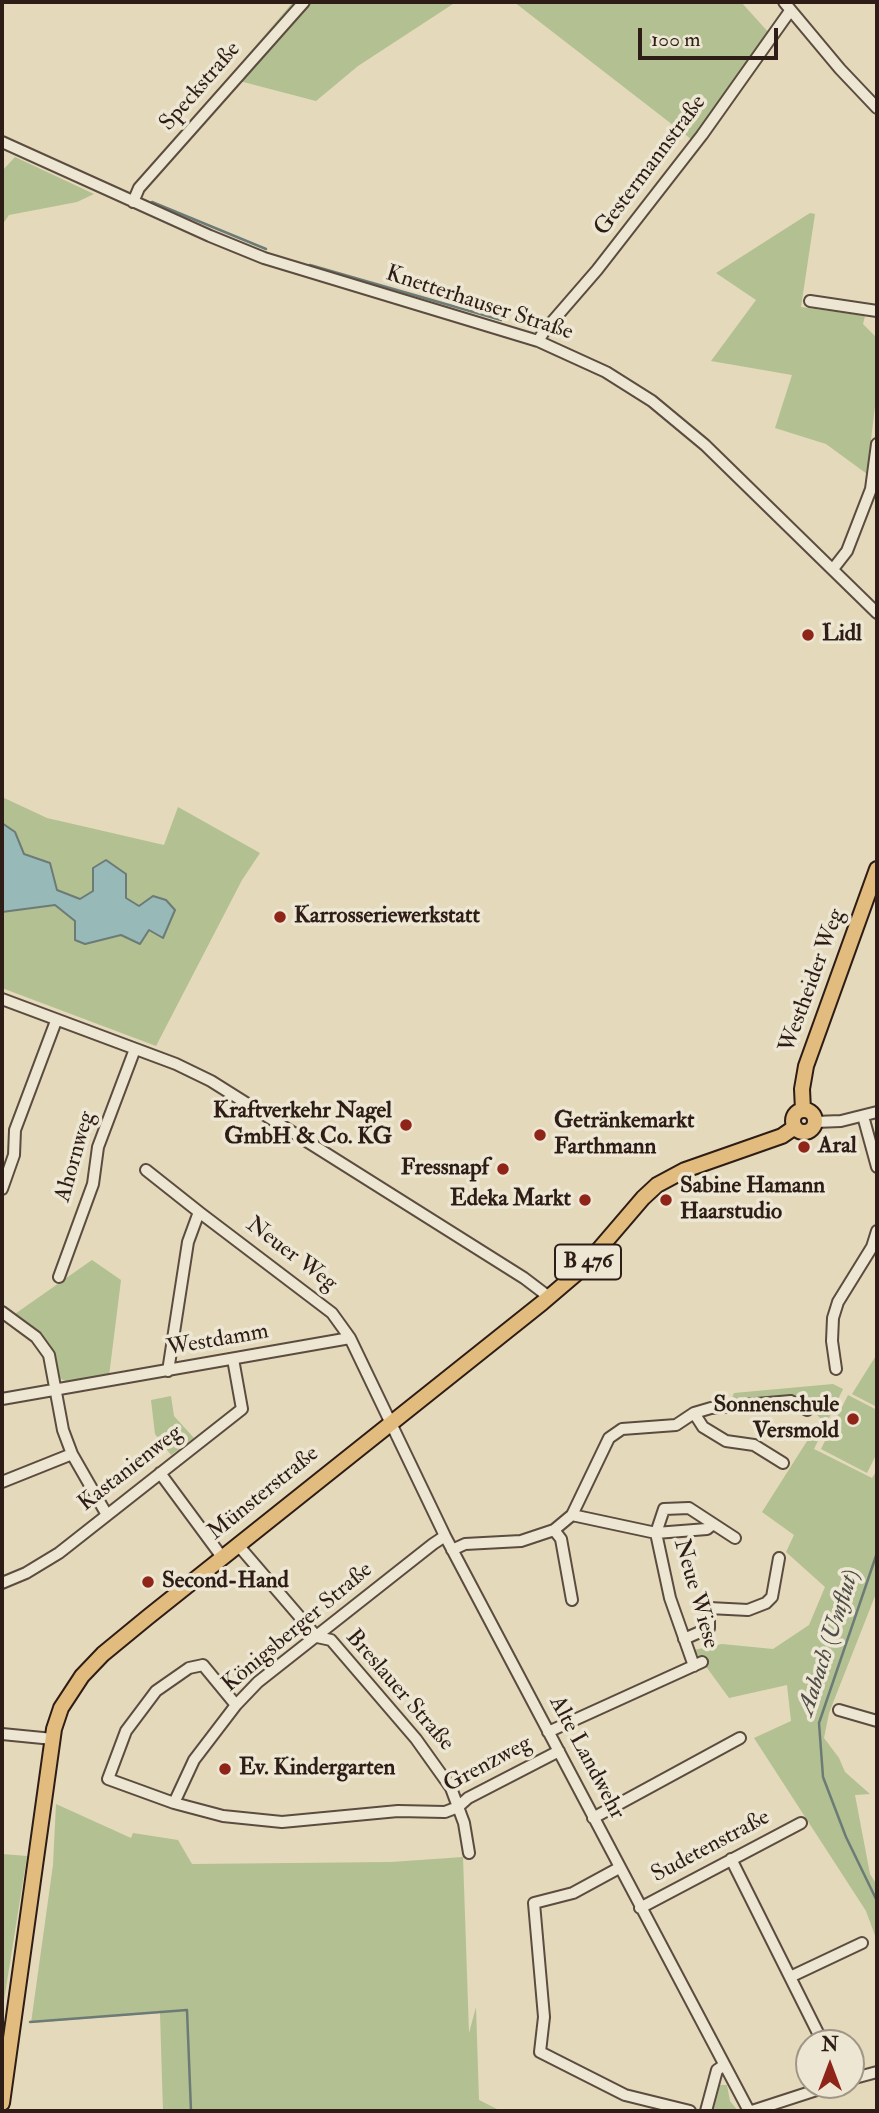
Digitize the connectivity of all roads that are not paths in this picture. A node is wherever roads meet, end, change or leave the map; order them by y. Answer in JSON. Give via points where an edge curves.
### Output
{"nodes":[{"id":1,"x":304,"y":2,"type":"edge"},
{"id":2,"x":787,"y":6,"type":"edge"},
{"id":3,"x":877,"y":108,"type":"edge"},
{"id":4,"x":2,"y":142,"type":"edge"},
{"id":5,"x":133,"y":202,"type":"junction"},
{"id":6,"x":810,"y":301,"type":"dead end"},
{"id":7,"x":877,"y":311,"type":"edge"},
{"id":8,"x":538,"y":341,"type":"junction"},
{"id":9,"x":877,"y":444,"type":"edge"},
{"id":10,"x":833,"y":569,"type":"junction"},
{"id":11,"x":877,"y":612,"type":"edge"},
{"id":12,"x":877,"y":869,"type":"edge"},
{"id":13,"x":2,"y":999,"type":"edge"},
{"id":14,"x":56,"y":1021,"type":"junction"},
{"id":15,"x":135,"y":1049,"type":"junction"},
{"id":16,"x":803,"y":1110,"type":"junction"},
{"id":17,"x":877,"y":1112,"type":"edge"},
{"id":18,"x":863,"y":1116,"type":"junction"},
{"id":19,"x":815,"y":1122,"type":"junction"},
{"id":20,"x":795,"y":1127,"type":"junction"},
{"id":21,"x":877,"y":1167,"type":"edge"},
{"id":22,"x":146,"y":1170,"type":"dead end"},
{"id":23,"x":2,"y":1189,"type":"edge"},
{"id":24,"x":199,"y":1212,"type":"junction"},
{"id":25,"x":877,"y":1231,"type":"edge"},
{"id":26,"x":59,"y":1277,"type":"dead end"},
{"id":27,"x":550,"y":1297,"type":"junction"},
{"id":28,"x":2,"y":1312,"type":"edge"},
{"id":29,"x":350,"y":1338,"type":"junction"},
{"id":30,"x":233,"y":1359,"type":"junction"},
{"id":31,"x":836,"y":1369,"type":"dead end"},
{"id":32,"x":168,"y":1371,"type":"junction"},
{"id":33,"x":56,"y":1391,"type":"junction"},
{"id":34,"x":2,"y":1399,"type":"edge"},
{"id":35,"x":807,"y":1410,"type":"dead end"},
{"id":36,"x":694,"y":1413,"type":"junction"},
{"id":37,"x":391,"y":1422,"type":"junction"},
{"id":38,"x":72,"y":1454,"type":"junction"},
{"id":39,"x":783,"y":1463,"type":"dead end"},
{"id":40,"x":160,"y":1473,"type":"junction"},
{"id":41,"x":2,"y":1482,"type":"edge"},
{"id":42,"x":107,"y":1515,"type":"junction"},
{"id":43,"x":572,"y":1515,"type":"junction"},
{"id":44,"x":713,"y":1524,"type":"junction"},
{"id":45,"x":554,"y":1530,"type":"junction"},
{"id":46,"x":656,"y":1533,"type":"junction"},
{"id":47,"x":445,"y":1536,"type":"junction"},
{"id":48,"x":735,"y":1538,"type":"dead end"},
{"id":49,"x":238,"y":1545,"type":"junction"},
{"id":50,"x":453,"y":1550,"type":"junction"},
{"id":51,"x":222,"y":1558,"type":"junction"},
{"id":52,"x":779,"y":1558,"type":"dead end"},
{"id":53,"x":2,"y":1583,"type":"edge"},
{"id":54,"x":572,"y":1600,"type":"dead end"},
{"id":55,"x":317,"y":1637,"type":"junction"},
{"id":56,"x":684,"y":1639,"type":"junction"},
{"id":57,"x":236,"y":1705,"type":"junction"},
{"id":58,"x":839,"y":1710,"type":"dead end"},
{"id":59,"x":877,"y":1721,"type":"edge"},
{"id":60,"x":548,"y":1732,"type":"junction"},
{"id":61,"x":2,"y":1734,"type":"edge"},
{"id":62,"x":740,"y":1738,"type":"dead end"},
{"id":63,"x":52,"y":1739,"type":"junction"},
{"id":64,"x":559,"y":1751,"type":"junction"},
{"id":65,"x":174,"y":1803,"type":"junction"},
{"id":66,"x":458,"y":1807,"type":"junction"},
{"id":67,"x":593,"y":1818,"type":"junction"},
{"id":68,"x":801,"y":1823,"type":"dead end"},
{"id":69,"x":469,"y":1853,"type":"dead end"},
{"id":70,"x":731,"y":1859,"type":"junction"},
{"id":71,"x":620,"y":1868,"type":"junction"},
{"id":72,"x":640,"y":1908,"type":"junction"},
{"id":73,"x":862,"y":1943,"type":"dead end"},
{"id":74,"x":790,"y":1977,"type":"junction"},
{"id":75,"x":816,"y":2029,"type":"edge"},
{"id":76,"x":723,"y":2066,"type":"junction"},
{"id":77,"x":795,"y":2097,"type":"edge"},
{"id":78,"x":2,"y":2103,"type":"edge"},
{"id":79,"x":690,"y":2111,"type":"edge"},
{"id":80,"x":706,"y":2111,"type":"edge"},
{"id":81,"x":750,"y":2111,"type":"edge"}],
"edges":[{"from":1,"to":5,"type":"street","name":"Speckstraße","via":[[139,188]]},
{"from":2,"to":3,"type":"street"},
{"from":2,"to":8,"type":"street","name":"Gestermannstraße","via":[[702,135]]},
{"from":4,"to":5,"type":"street","name":"Knetterhauser Straße"},
{"from":5,"to":8,"type":"street","name":"Knetterhauser Straße","via":[[264,258]]},
{"from":6,"to":7,"type":"street"},
{"from":8,"to":10,"type":"street","name":"Knetterhauser Straße","via":[[606,372],[661,408]]},
{"from":9,"to":10,"type":"street","via":[[871,489],[847,551]]},
{"from":10,"to":11,"type":"street","name":"Knetterhauser Straße"},
{"from":12,"to":16,"type":"main road","name":"Westheider Weg","via":[[806,1066]]},
{"from":13,"to":14,"type":"street"},
{"from":14,"to":15,"type":"street"},
{"from":14,"to":23,"type":"street","via":[[15,1130],[14,1155]]},
{"from":15,"to":26,"type":"street","name":"Ahornweg","via":[[98,1147],[93,1184]]},
{"from":15,"to":27,"type":"street","via":[[211,1081]]},
{"from":16,"to":19,"type":"main road","via":[[812,1113]]},
{"from":16,"to":20,"type":"main road","via":[[794,1116]]},
{"from":17,"to":18,"type":"street"},
{"from":18,"to":19,"type":"street"},
{"from":18,"to":21,"type":"street"},
{"from":19,"to":20,"type":"main road","via":[[807,1131]]},
{"from":20,"to":27,"type":"main road","name":"Münsterstraße","number":"B 476","via":[[657,1185],[583,1268]]},
{"from":22,"to":24,"type":"street","name":"Neuer Weg"},
{"from":24,"to":29,"type":"street","name":"Neuer Weg","via":[[332,1313]]},
{"from":24,"to":32,"type":"street","via":[[188,1242]]},
{"from":25,"to":31,"type":"street","via":[[832,1318]]},
{"from":27,"to":37,"type":"main road","name":"Münsterstraße","number":"B 476"},
{"from":28,"to":33,"type":"street","via":[[36,1337],[49,1355]]},
{"from":29,"to":30,"type":"street","name":"Westdamm"},
{"from":29,"to":37,"type":"street"},
{"from":30,"to":32,"type":"street","name":"Westdamm"},
{"from":30,"to":40,"type":"street","name":"Kastanienweg","via":[[242,1409]]},
{"from":32,"to":33,"type":"street","name":"Westdamm"},
{"from":33,"to":34,"type":"street","name":"Westdamm"},
{"from":33,"to":38,"type":"street"},
{"from":35,"to":36,"type":"street","via":[[791,1401]]},
{"from":36,"to":39,"type":"street","via":[[703,1427],[726,1441],[754,1445]]},
{"from":36,"to":43,"type":"street","via":[[676,1425],[622,1429],[609,1438]]},
{"from":37,"to":47,"type":"street","name":"Alte Landwehr"},
{"from":37,"to":49,"type":"main road","name":"Münsterstraße","number":"B 476"},
{"from":38,"to":41,"type":"street"},
{"from":38,"to":42,"type":"street"},
{"from":40,"to":42,"type":"street","name":"Kastanienweg"},
{"from":40,"to":51,"type":"street"},
{"from":42,"to":53,"type":"street","name":"Kastanienweg","via":[[59,1553]]},
{"from":43,"to":45,"type":"street"},
{"from":43,"to":46,"type":"street","name":"Neue Wiese"},
{"from":44,"to":46,"type":"street","name":"Neue Wiese","via":[[707,1529]]},
{"from":44,"to":46,"type":"street","name":"Neue Wiese","via":[[689,1508],[664,1509]]},
{"from":44,"to":48,"type":"street","name":"Neue Wiese"},
{"from":45,"to":50,"type":"street","via":[[521,1541],[465,1544]]},
{"from":45,"to":54,"type":"street","via":[[561,1539]]},
{"from":46,"to":56,"type":"street","name":"Neue Wiese"},
{"from":47,"to":50,"type":"street","name":"Alte Landwehr"},
{"from":47,"to":55,"type":"street","name":"Königsberger Straße"},
{"from":49,"to":51,"type":"main road","name":"Münsterstraße","number":"B 476"},
{"from":49,"to":55,"type":"street","name":"Breslauer Straße"},
{"from":50,"to":60,"type":"street","name":"Alte Landwehr"},
{"from":51,"to":63,"type":"main road","name":"Münsterstraße","number":"B 476","via":[[92,1665],[61,1708]]},
{"from":52,"to":56,"type":"street","via":[[772,1597],[766,1604],[748,1610],[709,1608],[709,1628]]},
{"from":55,"to":57,"type":"street","name":"Königsberger Straße"},
{"from":55,"to":66,"type":"street","name":"Breslauer Straße","via":[[331,1640],[416,1739],[452,1788]]},
{"from":56,"to":60,"type":"street","name":"Neue Wiese","via":[[698,1664]]},
{"from":57,"to":65,"type":"street","name":"Königsberger Straße","via":[[194,1760]]},
{"from":57,"to":65,"type":"street","name":"Grenzweg","via":[[203,1665],[189,1668],[156,1690],[126,1731],[108,1779]]},
{"from":58,"to":59,"type":"street"},
{"from":60,"to":64,"type":"street","name":"Alte Landwehr"},
{"from":61,"to":63,"type":"street"},
{"from":62,"to":67,"type":"street"},
{"from":63,"to":78,"type":"main road","name":"Münsterstraße","number":"B 476"},
{"from":64,"to":66,"type":"street","name":"Grenzweg"},
{"from":64,"to":67,"type":"street","name":"Alte Landwehr"},
{"from":65,"to":66,"type":"street","name":"Grenzweg","via":[[223,1816],[282,1822],[398,1811],[445,1812]]},
{"from":66,"to":69,"type":"street","name":"Breslauer Straße"},
{"from":67,"to":71,"type":"street","name":"Alte Landwehr"},
{"from":68,"to":70,"type":"street","name":"Sudetenstraße"},
{"from":70,"to":72,"type":"street","name":"Sudetenstraße"},
{"from":70,"to":74,"type":"street"},
{"from":71,"to":72,"type":"street","name":"Alte Landwehr"},
{"from":71,"to":79,"type":"street","via":[[573,1893],[534,1903],[544,2017],[540,2052],[625,2095]]},
{"from":72,"to":76,"type":"street","name":"Alte Landwehr"},
{"from":73,"to":74,"type":"street"},
{"from":74,"to":75,"type":"street"},
{"from":76,"to":80,"type":"street","via":[[717,2070]]},
{"from":76,"to":81,"type":"street","name":"Alte Landwehr"},
{"from":77,"to":81,"type":"street"}]}
